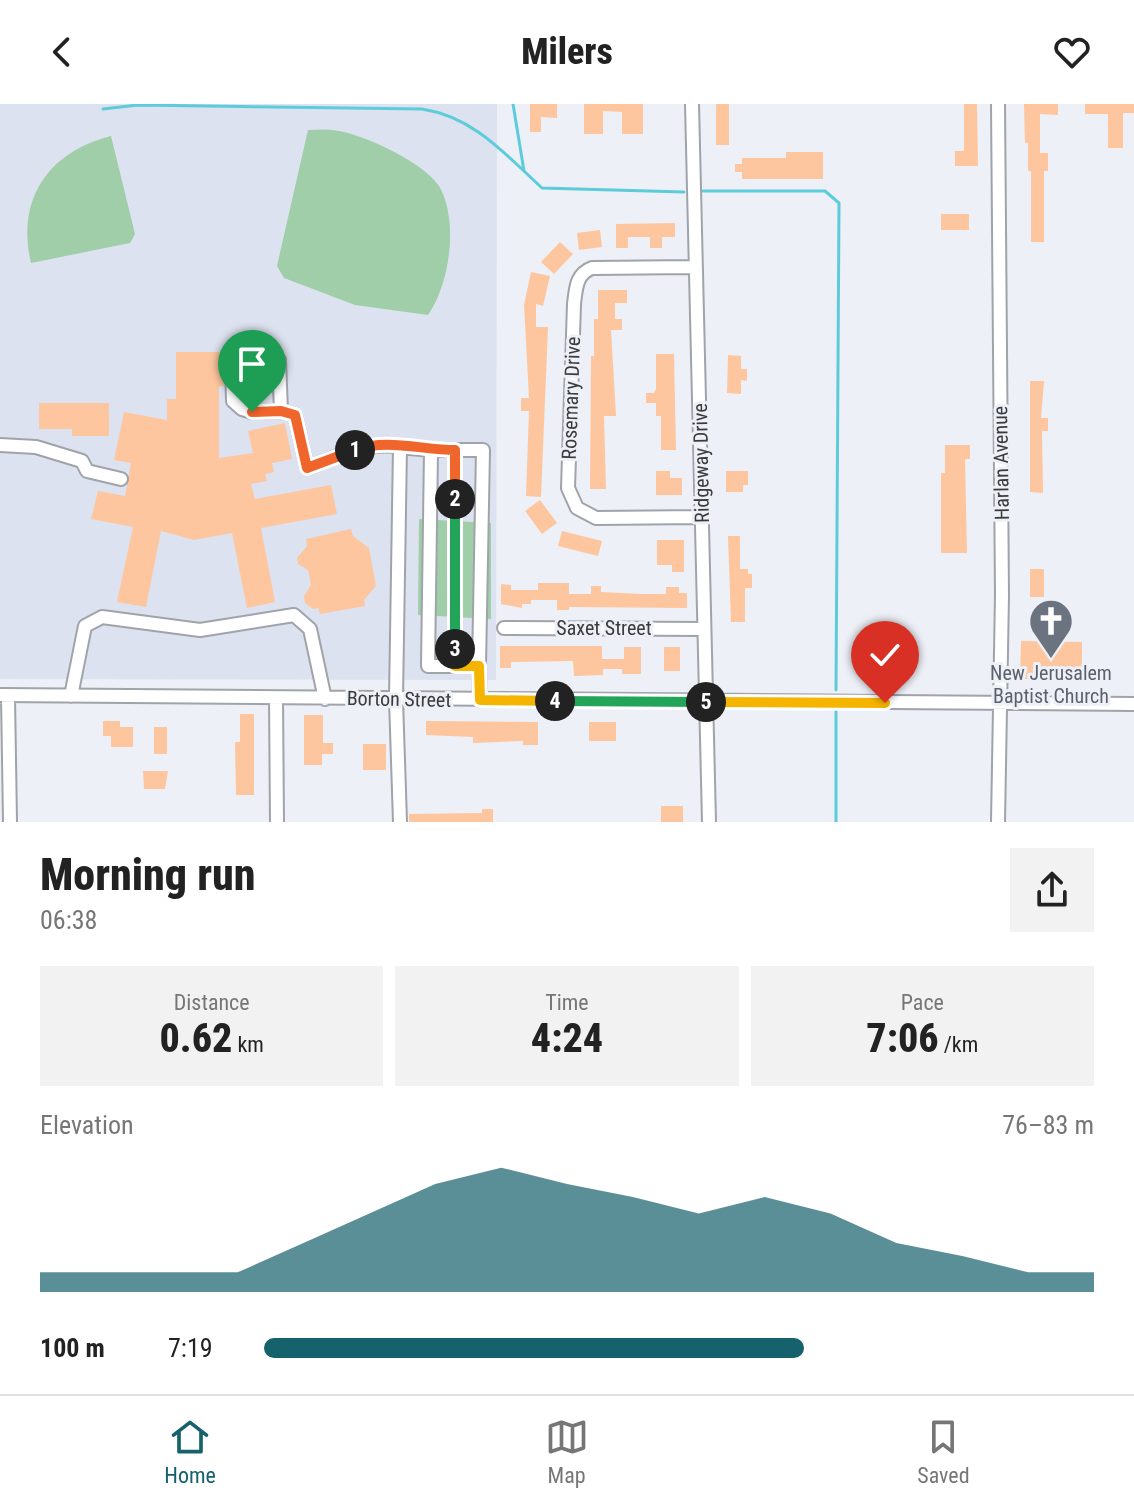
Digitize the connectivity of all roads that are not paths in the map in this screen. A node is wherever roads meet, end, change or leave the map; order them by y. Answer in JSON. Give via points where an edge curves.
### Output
{"nodes":[{"id":1,"x":692,"y":104,"type":"edge"},
{"id":2,"x":998,"y":104,"type":"edge"},
{"id":3,"x":694,"y":267,"type":"junction"},
{"id":4,"x":251,"y":360,"type":"junction"},
{"id":5,"x":281,"y":411,"type":"junction"},
{"id":6,"x":252,"y":412,"type":"junction"},
{"id":7,"x":0,"y":445,"type":"edge"},
{"id":8,"x":400,"y":447,"type":"junction"},
{"id":9,"x":431,"y":450,"type":"junction"},
{"id":10,"x":455,"y":450,"type":"junction"},
{"id":11,"x":121,"y":479,"type":"dead end"},
{"id":12,"x":702,"y":517,"type":"junction"},
{"id":13,"x":504,"y":628,"type":"dead end"},
{"id":14,"x":704,"y":629,"type":"junction"},
{"id":15,"x":455,"y":666,"type":"junction"},
{"id":16,"x":479,"y":666,"type":"junction"},
{"id":17,"x":4,"y":696,"type":"edge"},
{"id":18,"x":71,"y":696,"type":"junction"},
{"id":19,"x":276,"y":698,"type":"junction"},
{"id":20,"x":325,"y":699,"type":"junction"},
{"id":21,"x":396,"y":699,"type":"junction"},
{"id":22,"x":480,"y":700,"type":"junction"},
{"id":23,"x":706,"y":702,"type":"junction"},
{"id":24,"x":999,"y":704,"type":"junction"},
{"id":25,"x":1134,"y":704,"type":"edge"},
{"id":26,"x":10,"y":822,"type":"edge"},
{"id":27,"x":277,"y":822,"type":"edge"},
{"id":28,"x":400,"y":822,"type":"edge"},
{"id":29,"x":709,"y":822,"type":"edge"},
{"id":30,"x":998,"y":822,"type":"edge"}],
"edges":[{"from":1,"to":3,"type":"street","name":"Ridgeway Drive"},
{"from":2,"to":24,"type":"street","name":"Harlan Avenue"},
{"from":3,"to":12,"type":"street","name":"Ridgeway Drive"},
{"from":3,"to":12,"type":"street","name":"Rosemary Drive","via":[[592,268],[579,279],[568,476],[570,498],[596,518]]},
{"from":4,"to":5,"type":"street","via":[[279,360]]},
{"from":4,"to":6,"type":"street"},
{"from":4,"to":6,"type":"street","via":[[232,363],[233,401]]},
{"from":5,"to":6,"type":"street"},
{"from":5,"to":8,"type":"street","via":[[298,420],[307,468],[369,445]]},
{"from":7,"to":11,"type":"street","via":[[36,447],[82,461],[87,471]]},
{"from":8,"to":9,"type":"street"},
{"from":8,"to":21,"type":"street"},
{"from":9,"to":10,"type":"street"},
{"from":9,"to":15,"type":"street","via":[[428,666]]},
{"from":10,"to":15,"type":"street"},
{"from":10,"to":16,"type":"street","via":[[483,450]]},
{"from":12,"to":14,"type":"street","name":"Ridgeway Drive"},
{"from":13,"to":14,"type":"street","name":"Saxet Street"},
{"from":14,"to":23,"type":"street","name":"Ridgeway Drive"},
{"from":15,"to":16,"type":"street"},
{"from":16,"to":22,"type":"street"},
{"from":17,"to":18,"type":"street","name":"Borton Street"},
{"from":17,"to":26,"type":"street"},
{"from":18,"to":19,"type":"street","name":"Borton Street"},
{"from":18,"to":20,"type":"street","via":[[85,626],[102,617],[200,630],[294,615],[310,629]]},
{"from":19,"to":20,"type":"street","name":"Borton Street"},
{"from":19,"to":27,"type":"street"},
{"from":20,"to":21,"type":"street","name":"Borton Street"},
{"from":21,"to":22,"type":"street","name":"Borton Street"},
{"from":21,"to":28,"type":"street"},
{"from":22,"to":23,"type":"street","name":"Borton Street"},
{"from":23,"to":24,"type":"street","name":"Borton Street"},
{"from":23,"to":29,"type":"street","name":"Ridgeway Drive"},
{"from":24,"to":25,"type":"street","name":"Borton Street"},
{"from":24,"to":30,"type":"street","name":"Harlan Avenue"}]}
